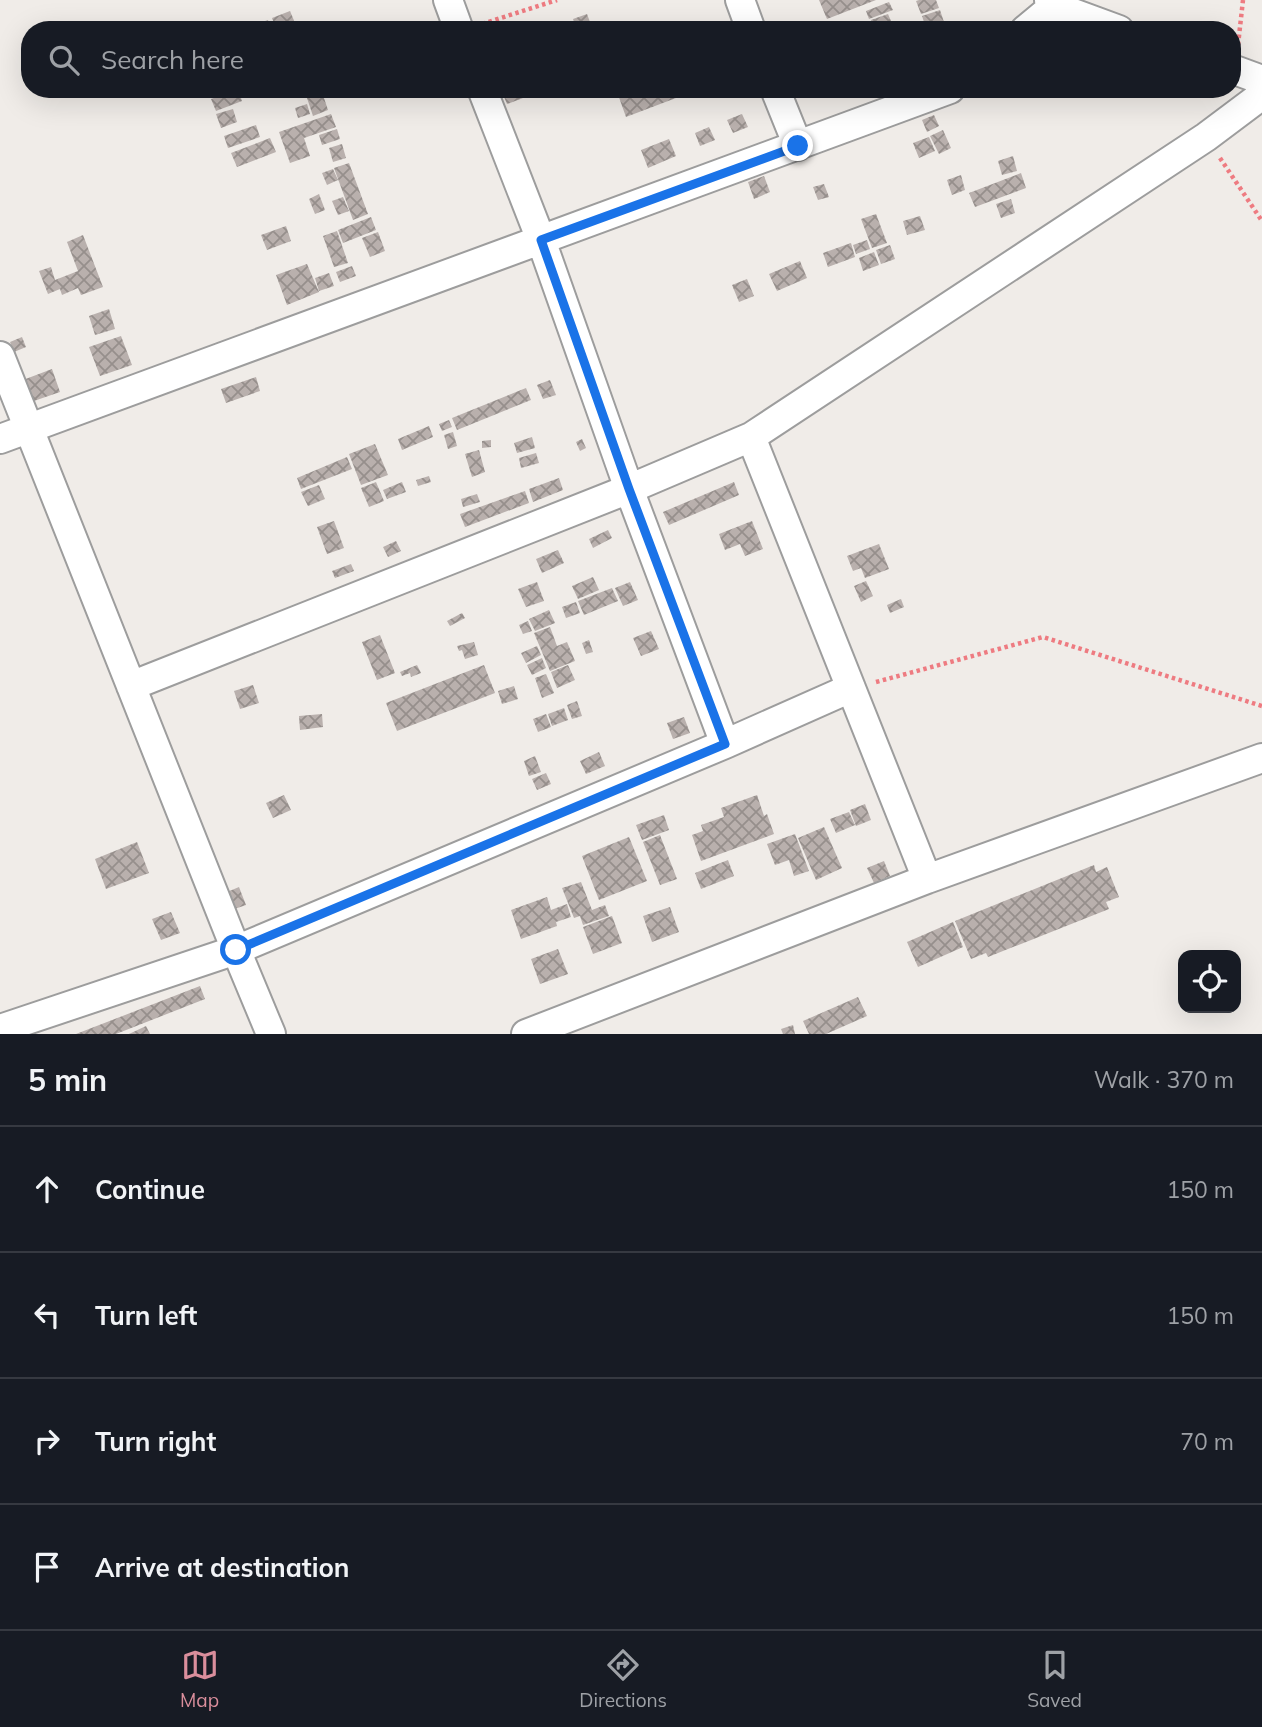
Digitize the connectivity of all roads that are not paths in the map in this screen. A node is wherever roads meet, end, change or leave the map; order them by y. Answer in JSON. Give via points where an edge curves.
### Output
{"nodes":[{"id":1,"x":448,"y":0,"type":"edge"},
{"id":2,"x":740,"y":0,"type":"edge"},
{"id":3,"x":1051,"y":3,"type":"edge"},
{"id":4,"x":462,"y":21,"type":"edge"},
{"id":5,"x":748,"y":21,"type":"edge"},
{"id":6,"x":1034,"y":21,"type":"edge"},
{"id":7,"x":1096,"y":21,"type":"edge"},
{"id":8,"x":1241,"y":73,"type":"edge"},
{"id":9,"x":1262,"y":80,"type":"edge"},
{"id":10,"x":1262,"y":95,"type":"edge"},
{"id":11,"x":486,"y":98,"type":"edge"},
{"id":12,"x":778,"y":98,"type":"edge"},
{"id":13,"x":923,"y":98,"type":"edge"},
{"id":14,"x":795,"y":141,"type":"junction"},
{"id":15,"x":541,"y":240,"type":"junction"},
{"id":16,"x":0,"y":356,"type":"edge"},
{"id":17,"x":29,"y":428,"type":"junction"},
{"id":18,"x":751,"y":437,"type":"junction"},
{"id":19,"x":0,"y":439,"type":"edge"},
{"id":20,"x":629,"y":489,"type":"junction"},
{"id":21,"x":131,"y":686,"type":"junction"},
{"id":22,"x":851,"y":688,"type":"junction"},
{"id":23,"x":725,"y":744,"type":"junction"},
{"id":24,"x":1262,"y":758,"type":"edge"},
{"id":25,"x":927,"y":879,"type":"junction"},
{"id":26,"x":236,"y":950,"type":"junction"},
{"id":27,"x":0,"y":1028,"type":"edge"},
{"id":28,"x":271,"y":1034,"type":"edge"},
{"id":29,"x":526,"y":1034,"type":"edge"}],
"edges":[{"from":1,"to":4,"type":"street"},
{"from":2,"to":5,"type":"street"},
{"from":3,"to":6,"type":"street"},
{"from":3,"to":7,"type":"street"},
{"from":8,"to":9,"type":"street"},
{"from":10,"to":18,"type":"street","via":[[1206,137]]},
{"from":11,"to":15,"type":"street"},
{"from":12,"to":14,"type":"street"},
{"from":13,"to":14,"type":"street"},
{"from":14,"to":15,"type":"street"},
{"from":15,"to":17,"type":"street"},
{"from":15,"to":20,"type":"street"},
{"from":16,"to":17,"type":"street"},
{"from":17,"to":19,"type":"street"},
{"from":17,"to":21,"type":"street"},
{"from":18,"to":20,"type":"street"},
{"from":18,"to":22,"type":"street"},
{"from":20,"to":21,"type":"street"},
{"from":20,"to":23,"type":"street"},
{"from":21,"to":26,"type":"street"},
{"from":22,"to":23,"type":"street"},
{"from":22,"to":25,"type":"street"},
{"from":23,"to":26,"type":"street"},
{"from":24,"to":25,"type":"street"},
{"from":25,"to":29,"type":"street"},
{"from":26,"to":27,"type":"street"},
{"from":26,"to":28,"type":"street"}]}
